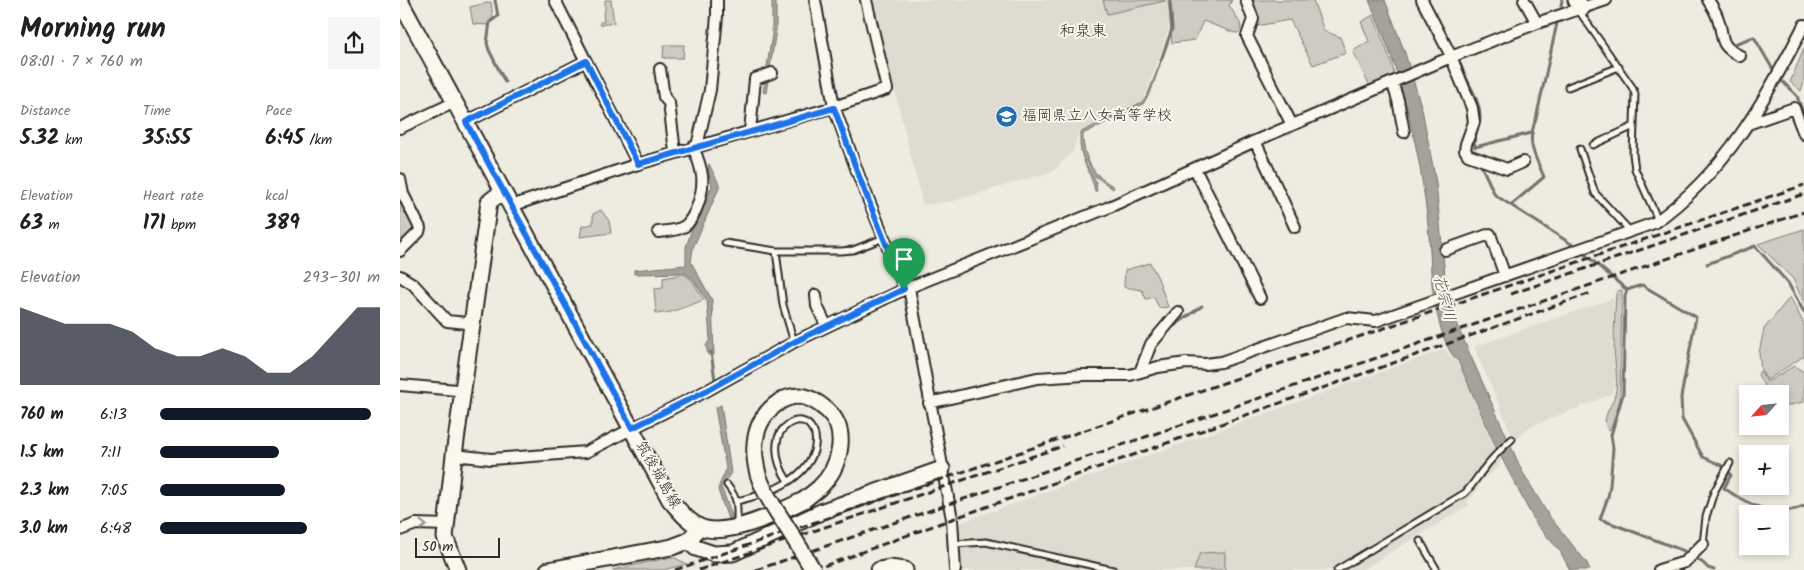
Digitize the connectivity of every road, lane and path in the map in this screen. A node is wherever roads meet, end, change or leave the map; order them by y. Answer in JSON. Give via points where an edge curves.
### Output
{"nodes":[{"id":1,"x":555,"y":0,"type":"edge"},
{"id":2,"x":717,"y":0,"type":"edge"},
{"id":3,"x":815,"y":0,"type":"edge"},
{"id":4,"x":866,"y":0,"type":"edge"},
{"id":5,"x":1246,"y":0,"type":"edge"},
{"id":6,"x":1524,"y":0,"type":"edge"},
{"id":7,"x":1606,"y":0,"type":"edge"},
{"id":8,"x":1708,"y":0,"type":"edge"},
{"id":9,"x":400,"y":1,"type":"edge"},
{"id":10,"x":1425,"y":1,"type":"edge"},
{"id":11,"x":1579,"y":6,"type":"edge"},
{"id":12,"x":1537,"y":23,"type":"junction"},
{"id":13,"x":1804,"y":25,"type":"edge"},
{"id":14,"x":1740,"y":56,"type":"dead end"},
{"id":15,"x":1451,"y":57,"type":"junction"},
{"id":16,"x":586,"y":61,"type":"junction"},
{"id":17,"x":1619,"y":67,"type":"junction"},
{"id":18,"x":660,"y":69,"type":"dead end"},
{"id":19,"x":768,"y":75,"type":"dead end"},
{"id":20,"x":1393,"y":82,"type":"junction"},
{"id":21,"x":1568,"y":87,"type":"dead end"},
{"id":22,"x":455,"y":102,"type":"junction"},
{"id":23,"x":834,"y":108,"type":"junction"},
{"id":24,"x":466,"y":122,"type":"junction"},
{"id":25,"x":1748,"y":124,"type":"junction"},
{"id":26,"x":1292,"y":125,"type":"junction"},
{"id":27,"x":1634,"y":126,"type":"junction"},
{"id":28,"x":400,"y":128,"type":"edge"},
{"id":29,"x":750,"y":131,"type":"junction"},
{"id":30,"x":1404,"y":132,"type":"dead end"},
{"id":31,"x":1804,"y":134,"type":"edge"},
{"id":32,"x":1255,"y":141,"type":"junction"},
{"id":33,"x":1593,"y":145,"type":"dead end"},
{"id":34,"x":695,"y":147,"type":"junction"},
{"id":35,"x":1580,"y":150,"type":"dead end"},
{"id":36,"x":675,"y":152,"type":"junction"},
{"id":37,"x":1524,"y":162,"type":"dead end"},
{"id":38,"x":638,"y":164,"type":"junction"},
{"id":39,"x":1195,"y":169,"type":"junction"},
{"id":40,"x":400,"y":180,"type":"edge"},
{"id":41,"x":503,"y":191,"type":"junction"},
{"id":42,"x":511,"y":206,"type":"junction"},
{"id":43,"x":1659,"y":220,"type":"junction"},
{"id":44,"x":1295,"y":227,"type":"dead end"},
{"id":45,"x":658,"y":232,"type":"dead end"},
{"id":46,"x":1631,"y":232,"type":"junction"},
{"id":47,"x":884,"y":238,"type":"junction"},
{"id":48,"x":725,"y":243,"type":"dead end"},
{"id":49,"x":1445,"y":250,"type":"dead end"},
{"id":50,"x":400,"y":251,"type":"edge"},
{"id":51,"x":776,"y":251,"type":"junction"},
{"id":52,"x":400,"y":276,"type":"edge"},
{"id":53,"x":1505,"y":276,"type":"junction"},
{"id":54,"x":907,"y":288,"type":"junction"},
{"id":55,"x":816,"y":295,"type":"dead end"},
{"id":56,"x":1260,"y":298,"type":"dead end"},
{"id":57,"x":1178,"y":312,"type":"dead end"},
{"id":58,"x":467,"y":323,"type":"dead end"},
{"id":59,"x":826,"y":325,"type":"junction"},
{"id":60,"x":794,"y":342,"type":"junction"},
{"id":61,"x":1140,"y":372,"type":"junction"},
{"id":62,"x":400,"y":385,"type":"edge"},
{"id":63,"x":457,"y":390,"type":"dead end"},
{"id":64,"x":929,"y":403,"type":"junction"},
{"id":65,"x":632,"y":428,"type":"junction"},
{"id":66,"x":1512,"y":438,"type":"dead end"},
{"id":67,"x":454,"y":455,"type":"junction"},
{"id":68,"x":1730,"y":463,"type":"dead end"},
{"id":69,"x":942,"y":469,"type":"junction"},
{"id":70,"x":788,"y":481,"type":"junction"},
{"id":71,"x":727,"y":485,"type":"dead end"},
{"id":72,"x":737,"y":501,"type":"junction"},
{"id":73,"x":446,"y":525,"type":"junction"},
{"id":74,"x":737,"y":527,"type":"junction"},
{"id":75,"x":700,"y":528,"type":"junction"},
{"id":76,"x":400,"y":530,"type":"edge"},
{"id":77,"x":688,"y":541,"type":"junction"},
{"id":78,"x":1420,"y":541,"type":"dead end"},
{"id":79,"x":954,"y":544,"type":"junction"},
{"id":80,"x":1703,"y":544,"type":"joint"},
{"id":81,"x":458,"y":570,"type":"edge"},
{"id":82,"x":548,"y":570,"type":"edge"},
{"id":83,"x":813,"y":570,"type":"edge"},
{"id":84,"x":879,"y":570,"type":"edge"},
{"id":85,"x":905,"y":570,"type":"edge"},
{"id":86,"x":955,"y":570,"type":"edge"},
{"id":87,"x":1111,"y":570,"type":"edge"},
{"id":88,"x":1337,"y":570,"type":"edge"},
{"id":89,"x":1437,"y":570,"type":"edge"},
{"id":90,"x":1659,"y":570,"type":"edge"}],
"edges":[{"from":1,"to":16,"type":"street"},
{"from":2,"to":34,"type":"street","via":[[710,90]]},
{"from":3,"to":23,"type":"street"},
{"from":4,"to":23,"type":"street","via":[[887,89]]},
{"from":5,"to":26,"type":"street","via":[[1252,19],[1247,36]]},
{"from":6,"to":12,"type":"street"},
{"from":7,"to":11,"type":"street"},
{"from":8,"to":14,"type":"street","via":[[1718,20],[1723,42]]},
{"from":9,"to":22,"type":"main road","name":"筑後城島線"},
{"from":10,"to":15,"type":"street"},
{"from":11,"to":12,"type":"street"},
{"from":11,"to":17,"type":"lane"},
{"from":12,"to":15,"type":"street"},
{"from":13,"to":25,"type":"street","via":[[1773,86]]},
{"from":15,"to":20,"type":"street"},
{"from":15,"to":37,"type":"street","via":[[1472,108],[1474,122],[1465,150],[1468,155],[1507,169]]},
{"from":16,"to":24,"type":"street"},
{"from":16,"to":38,"type":"street"},
{"from":17,"to":21,"type":"lane"},
{"from":17,"to":27,"type":"lane","via":[[1635,94]]},
{"from":18,"to":36,"type":"street","via":[[664,97],[669,103]]},
{"from":19,"to":29,"type":"street","via":[[755,79]]},
{"from":20,"to":26,"type":"street"},
{"from":20,"to":30,"type":"street"},
{"from":22,"to":24,"type":"main road","name":"筑後城島線"},
{"from":22,"to":28,"type":"street"},
{"from":23,"to":29,"type":"street"},
{"from":23,"to":47,"type":"street"},
{"from":24,"to":41,"type":"main road","name":"筑後城島線"},
{"from":25,"to":31,"type":"street","via":[[1794,108]]},
{"from":25,"to":43,"type":"street","via":[[1699,184]]},
{"from":26,"to":32,"type":"street"},
{"from":27,"to":33,"type":"lane"},
{"from":27,"to":43,"type":"lane","via":[[1635,169]]},
{"from":29,"to":34,"type":"street"},
{"from":32,"to":39,"type":"street"},
{"from":32,"to":44,"type":"street"},
{"from":34,"to":36,"type":"street"},
{"from":34,"to":45,"type":"street","via":[[703,190],[694,214],[685,226]]},
{"from":35,"to":46,"type":"lane","via":[[1595,193]]},
{"from":36,"to":38,"type":"street"},
{"from":38,"to":42,"type":"street"},
{"from":39,"to":54,"type":"street"},
{"from":39,"to":56,"type":"street"},
{"from":40,"to":50,"type":"street","via":[[403,194],[420,228]]},
{"from":41,"to":42,"type":"main road","name":"筑後城島線"},
{"from":41,"to":67,"type":"main road","via":[[489,202]]},
{"from":42,"to":65,"type":"main road","name":"筑後城島線"},
{"from":43,"to":46,"type":"street"},
{"from":46,"to":53,"type":"street"},
{"from":47,"to":51,"type":"lane","via":[[852,250]]},
{"from":47,"to":54,"type":"street"},
{"from":48,"to":51,"type":"lane"},
{"from":49,"to":53,"type":"street","via":[[1490,234]]},
{"from":51,"to":60,"type":"lane","via":[[783,306]]},
{"from":52,"to":58,"type":"street","via":[[412,284],[447,321]]},
{"from":53,"to":61,"type":"street","via":[[1376,321],[1346,318],[1220,362],[1186,363]]},
{"from":54,"to":59,"type":"street"},
{"from":54,"to":64,"type":"street"},
{"from":55,"to":59,"type":"street","via":[[817,306]]},
{"from":57,"to":61,"type":"street","via":[[1150,344]]},
{"from":59,"to":60,"type":"street"},
{"from":60,"to":65,"type":"street"},
{"from":61,"to":64,"type":"street","via":[[1037,378]]},
{"from":62,"to":63,"type":"street"},
{"from":64,"to":69,"type":"street"},
{"from":65,"to":67,"type":"street","via":[[586,452],[491,459]]},
{"from":65,"to":75,"type":"main road","name":"筑後城島線","via":[[670,500],[684,518]]},
{"from":66,"to":88,"type":"lane","via":[[1479,474],[1472,487]]},
{"from":67,"to":73,"type":"main road"},
{"from":68,"to":80,"type":"lane","via":[[1714,492],[1706,517]]},
{"from":69,"to":77,"type":"main road","via":[[824,511],[733,553],[714,554],[696,548]]},
{"from":69,"to":79,"type":"street"},
{"from":70,"to":70,"type":"lane","via":[[811,460],[816,444],[812,427],[799,420],[784,427],[777,440],[778,465]]},
{"from":70,"to":72,"type":"lane"},
{"from":71,"to":72,"type":"lane"},
{"from":72,"to":74,"type":"lane"},
{"from":76,"to":73,"type":"street","one_way":true,"via":[[416,524]]},
{"from":73,"to":81,"type":"main road","via":[[445,537]]},
{"from":74,"to":75,"type":"main road","via":[[722,530]]},
{"from":74,"to":83,"type":"main road","bridge":true,"via":[[747,525],[804,500],[820,487],[834,468],[840,453],[840,434],[833,415],[818,402],[801,396],[785,398],[770,408],[757,429],[754,456],[767,495]]},
{"from":75,"to":77,"type":"main road"},
{"from":77,"to":82,"type":"main road","via":[[672,547]]},
{"from":78,"to":89,"type":"lane"},
{"from":79,"to":86,"type":"street"},
{"from":79,"to":87,"type":"lane","via":[[986,542]]},
{"from":80,"to":90,"type":"street","via":[[1685,562]]},
{"from":84,"to":85,"type":"main road"}]}
